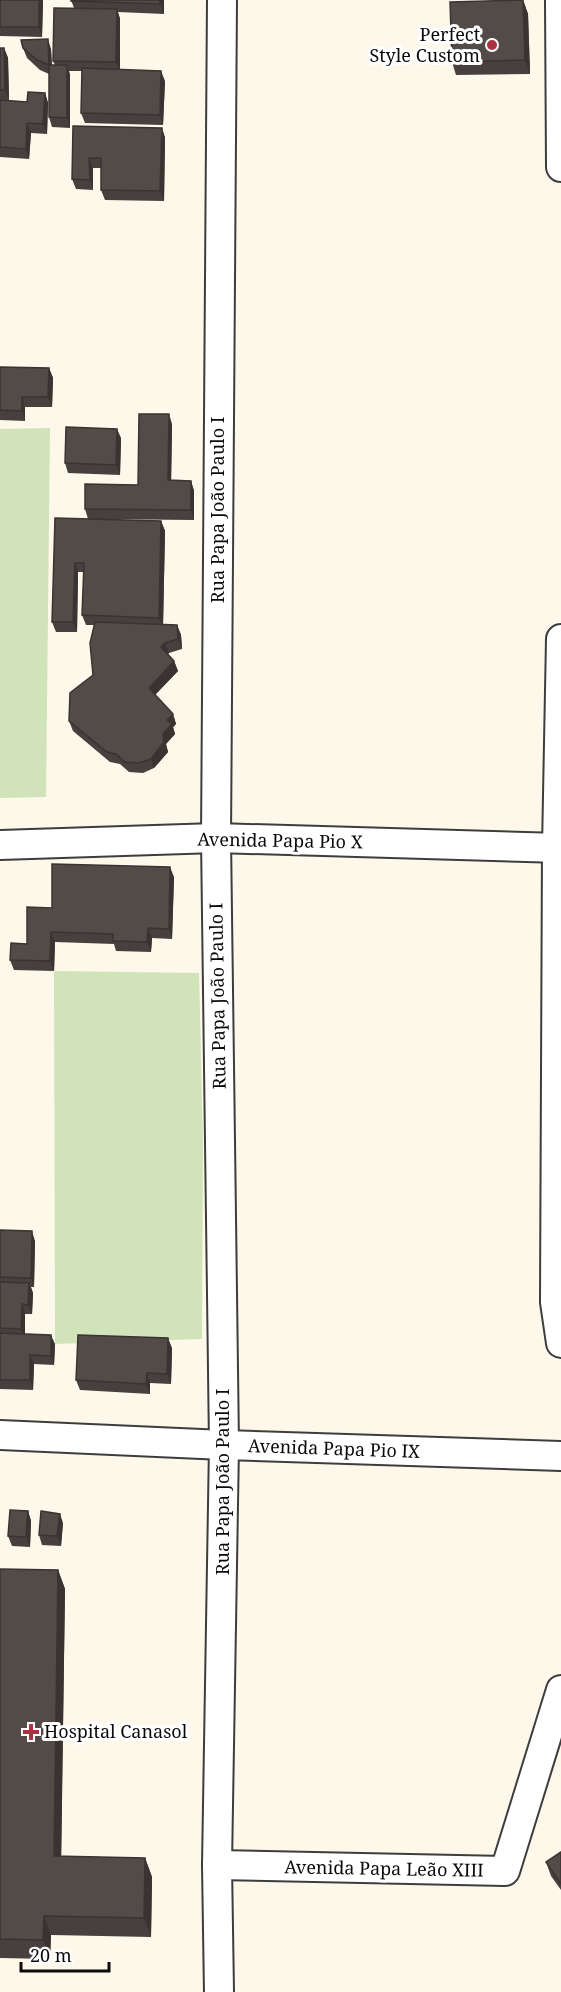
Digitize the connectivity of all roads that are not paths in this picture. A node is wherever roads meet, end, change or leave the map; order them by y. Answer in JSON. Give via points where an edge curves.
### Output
{"nodes":[{"id":1,"x":222,"y":0,"type":"edge"},
{"id":2,"x":560,"y":0,"type":"edge"},
{"id":3,"x":561,"y":167,"type":"edge"},
{"id":4,"x":561,"y":639,"type":"edge"},
{"id":5,"x":216,"y":838,"type":"junction"},
{"id":6,"x":0,"y":845,"type":"edge"},
{"id":7,"x":559,"y":848,"type":"edge"},
{"id":8,"x":561,"y":1343,"type":"edge"},
{"id":9,"x":0,"y":1435,"type":"edge"},
{"id":10,"x":224,"y":1445,"type":"junction"},
{"id":11,"x":561,"y":1456,"type":"edge"},
{"id":12,"x":561,"y":1690,"type":"edge"},
{"id":13,"x":217,"y":1865,"type":"junction"},
{"id":14,"x":219,"y":1992,"type":"edge"}],
"edges":[{"from":1,"to":5,"type":"street","name":"Rua Papa João Paulo I"},
{"from":2,"to":3,"type":"street"},
{"from":4,"to":7,"type":"street"},
{"from":5,"to":6,"type":"street","name":"Avenida Papa Pio X"},
{"from":5,"to":7,"type":"street","name":"Avenida Papa Pio X"},
{"from":5,"to":10,"type":"street","name":"Rua Papa João Paulo I"},
{"from":7,"to":8,"type":"street","via":[[555,1302]]},
{"from":9,"to":10,"type":"street","name":"Avenida Papa Pio IX"},
{"from":10,"to":11,"type":"street","name":"Avenida Papa Pio IX"},
{"from":10,"to":13,"type":"street","name":"Rua Papa João Paulo I"},
{"from":12,"to":13,"type":"street","name":"Avenida Papa Leão XIII","via":[[505,1871]]},
{"from":13,"to":14,"type":"street","name":"Rua Papa João Paulo I"}]}
